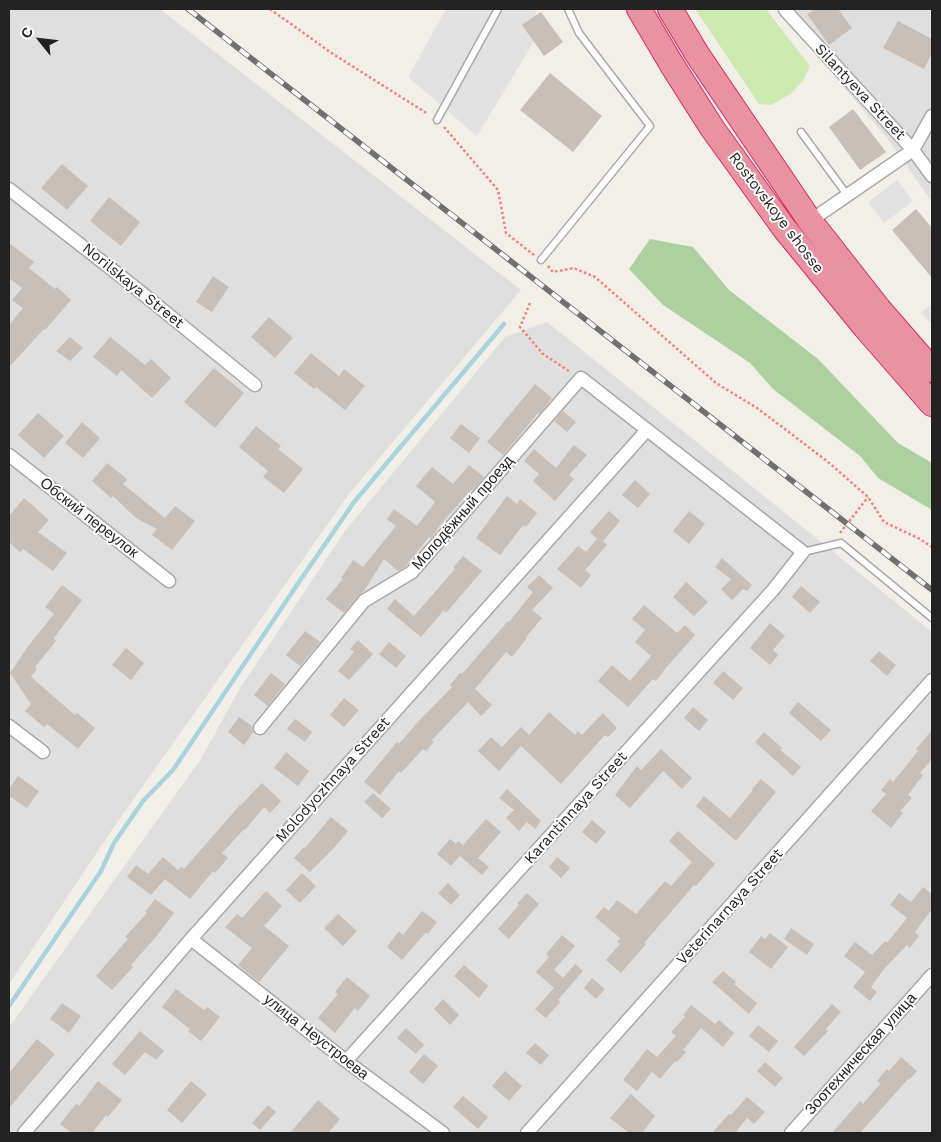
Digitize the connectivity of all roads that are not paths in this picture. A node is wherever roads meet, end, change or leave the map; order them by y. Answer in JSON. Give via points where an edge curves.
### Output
{"nodes":[{"id":1,"x":498,"y":9,"type":"edge"},
{"id":2,"x":568,"y":9,"type":"edge"},
{"id":3,"x":639,"y":9,"type":"edge"},
{"id":4,"x":670,"y":9,"type":"edge"},
{"id":5,"x":785,"y":9,"type":"edge"},
{"id":6,"x":932,"y":116,"type":"edge"},
{"id":7,"x":437,"y":120,"type":"road end"},
{"id":8,"x":800,"y":132,"type":"dead end"},
{"id":9,"x":913,"y":150,"type":"junction"},
{"id":10,"x":932,"y":176,"type":"edge"},
{"id":11,"x":9,"y":189,"type":"edge"},
{"id":12,"x":848,"y":196,"type":"junction"},
{"id":13,"x":810,"y":221,"type":"junction"},
{"id":14,"x":541,"y":260,"type":"road end"},
{"id":15,"x":932,"y":370,"type":"edge"},
{"id":16,"x":255,"y":385,"type":"dead end"},
{"id":17,"x":932,"y":404,"type":"edge"},
{"id":18,"x":647,"y":430,"type":"junction"},
{"id":19,"x":9,"y":455,"type":"edge"},
{"id":20,"x":803,"y":552,"type":"junction"},
{"id":21,"x":169,"y":582,"type":"dead end"},
{"id":22,"x":932,"y":618,"type":"edge"},
{"id":23,"x":932,"y":680,"type":"edge"},
{"id":24,"x":9,"y":726,"type":"edge"},
{"id":25,"x":260,"y":728,"type":"dead end"},
{"id":26,"x":43,"y":752,"type":"dead end"},
{"id":27,"x":191,"y":939,"type":"junction"},
{"id":28,"x":932,"y":975,"type":"edge"},
{"id":29,"x":346,"y":1061,"type":"junction"},
{"id":30,"x":24,"y":1133,"type":"edge"},
{"id":31,"x":443,"y":1133,"type":"edge"},
{"id":32,"x":528,"y":1133,"type":"edge"},
{"id":33,"x":791,"y":1133,"type":"edge"}],
"edges":[{"from":1,"to":7,"type":"lane"},
{"from":2,"to":14,"type":"lane","via":[[579,34],[650,126]]},
{"from":3,"to":17,"type":"highway","name":"Rostovskoye shosse","via":[[712,128],[784,228]]},
{"from":4,"to":13,"type":"highway","name":"Rostovskoye shosse"},
{"from":5,"to":9,"type":"street","name":"Silantyeva Street"},
{"from":6,"to":9,"type":"street"},
{"from":8,"to":12,"type":"lane"},
{"from":9,"to":10,"type":"street","name":"Silantyeva Street"},
{"from":9,"to":12,"type":"street"},
{"from":11,"to":16,"type":"street","name":"Norilskaya Street"},
{"from":12,"to":13,"type":"street"},
{"from":13,"to":15,"type":"highway","name":"Rostovskoye shosse"},
{"from":18,"to":20,"type":"street"},
{"from":18,"to":25,"type":"street","name":"Молодёжный проезд","via":[[581,378],[412,572],[364,602]]},
{"from":18,"to":27,"type":"street","name":"Molodyozhnaya Street"},
{"from":19,"to":21,"type":"street","name":"Обский переулок"},
{"from":20,"to":22,"type":"lane","via":[[841,543]]},
{"from":20,"to":29,"type":"street","name":"Karantinnaya Street","via":[[773,590]]},
{"from":23,"to":32,"type":"street","name":"Veterinarnaya Street"},
{"from":24,"to":26,"type":"street"},
{"from":27,"to":29,"type":"street","name":"улица Неустроева"},
{"from":27,"to":30,"type":"street","name":"Molodyozhnaya Street"},
{"from":28,"to":33,"type":"street","name":"Зоотехническая улица"},
{"from":29,"to":31,"type":"street","name":"улица Неустроева"}]}
